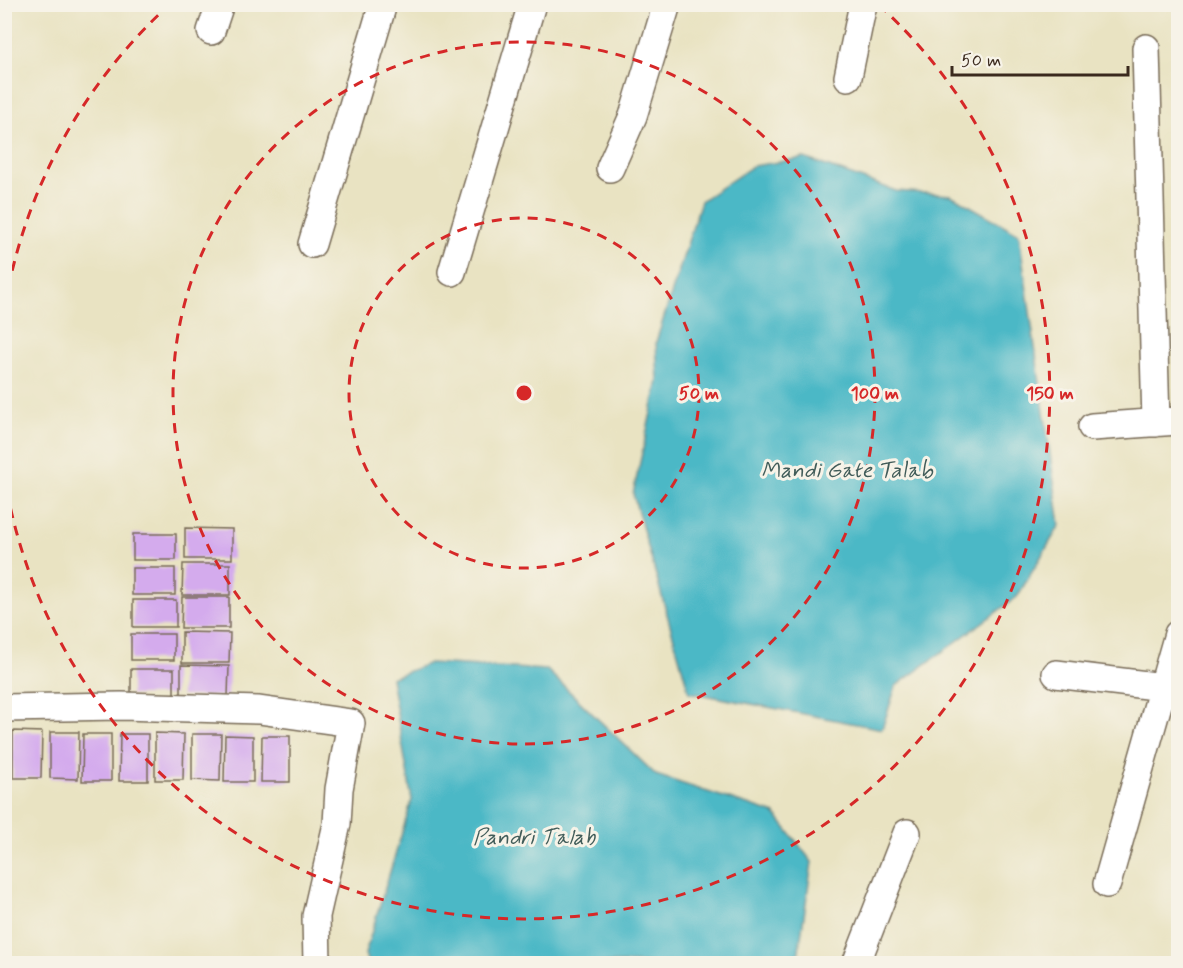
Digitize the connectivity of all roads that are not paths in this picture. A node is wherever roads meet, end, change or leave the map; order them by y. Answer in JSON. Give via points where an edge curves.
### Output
{"nodes":[{"id":1,"x":220,"y":4,"type":"edge"},
{"id":2,"x":383,"y":4,"type":"edge"},
{"id":3,"x":532,"y":4,"type":"edge"},
{"id":4,"x":667,"y":4,"type":"edge"},
{"id":5,"x":863,"y":4,"type":"edge"},
{"id":6,"x":211,"y":31,"type":"dead end"},
{"id":7,"x":1146,"y":48,"type":"dead end"},
{"id":8,"x":848,"y":77,"type":"dead end"},
{"id":9,"x":610,"y":168,"type":"dead end"},
{"id":10,"x":312,"y":244,"type":"dead end"},
{"id":11,"x":452,"y":272,"type":"dead end"},
{"id":12,"x":1167,"y":422,"type":"edge"},
{"id":13,"x":1092,"y":427,"type":"dead end"},
{"id":14,"x":1179,"y":634,"type":"edge"},
{"id":15,"x":1056,"y":674,"type":"dead end"},
{"id":16,"x":1163,"y":687,"type":"junction"},
{"id":17,"x":4,"y":708,"type":"edge"},
{"id":18,"x":907,"y":833,"type":"dead end"},
{"id":19,"x":1107,"y":884,"type":"dead end"},
{"id":20,"x":317,"y":963,"type":"edge"},
{"id":21,"x":856,"y":963,"type":"edge"}],
"edges":[{"from":1,"to":6,"type":"street"},
{"from":2,"to":10,"type":"street"},
{"from":3,"to":11,"type":"street"},
{"from":4,"to":9,"type":"street","via":[[633,116]]},
{"from":5,"to":8,"type":"street"},
{"from":7,"to":12,"type":"street"},
{"from":12,"to":13,"type":"street"},
{"from":14,"to":16,"type":"street"},
{"from":15,"to":16,"type":"street"},
{"from":16,"to":19,"type":"street"},
{"from":17,"to":20,"type":"street","via":[[259,710],[351,723],[337,824],[316,916]]},
{"from":18,"to":21,"type":"street"}]}
